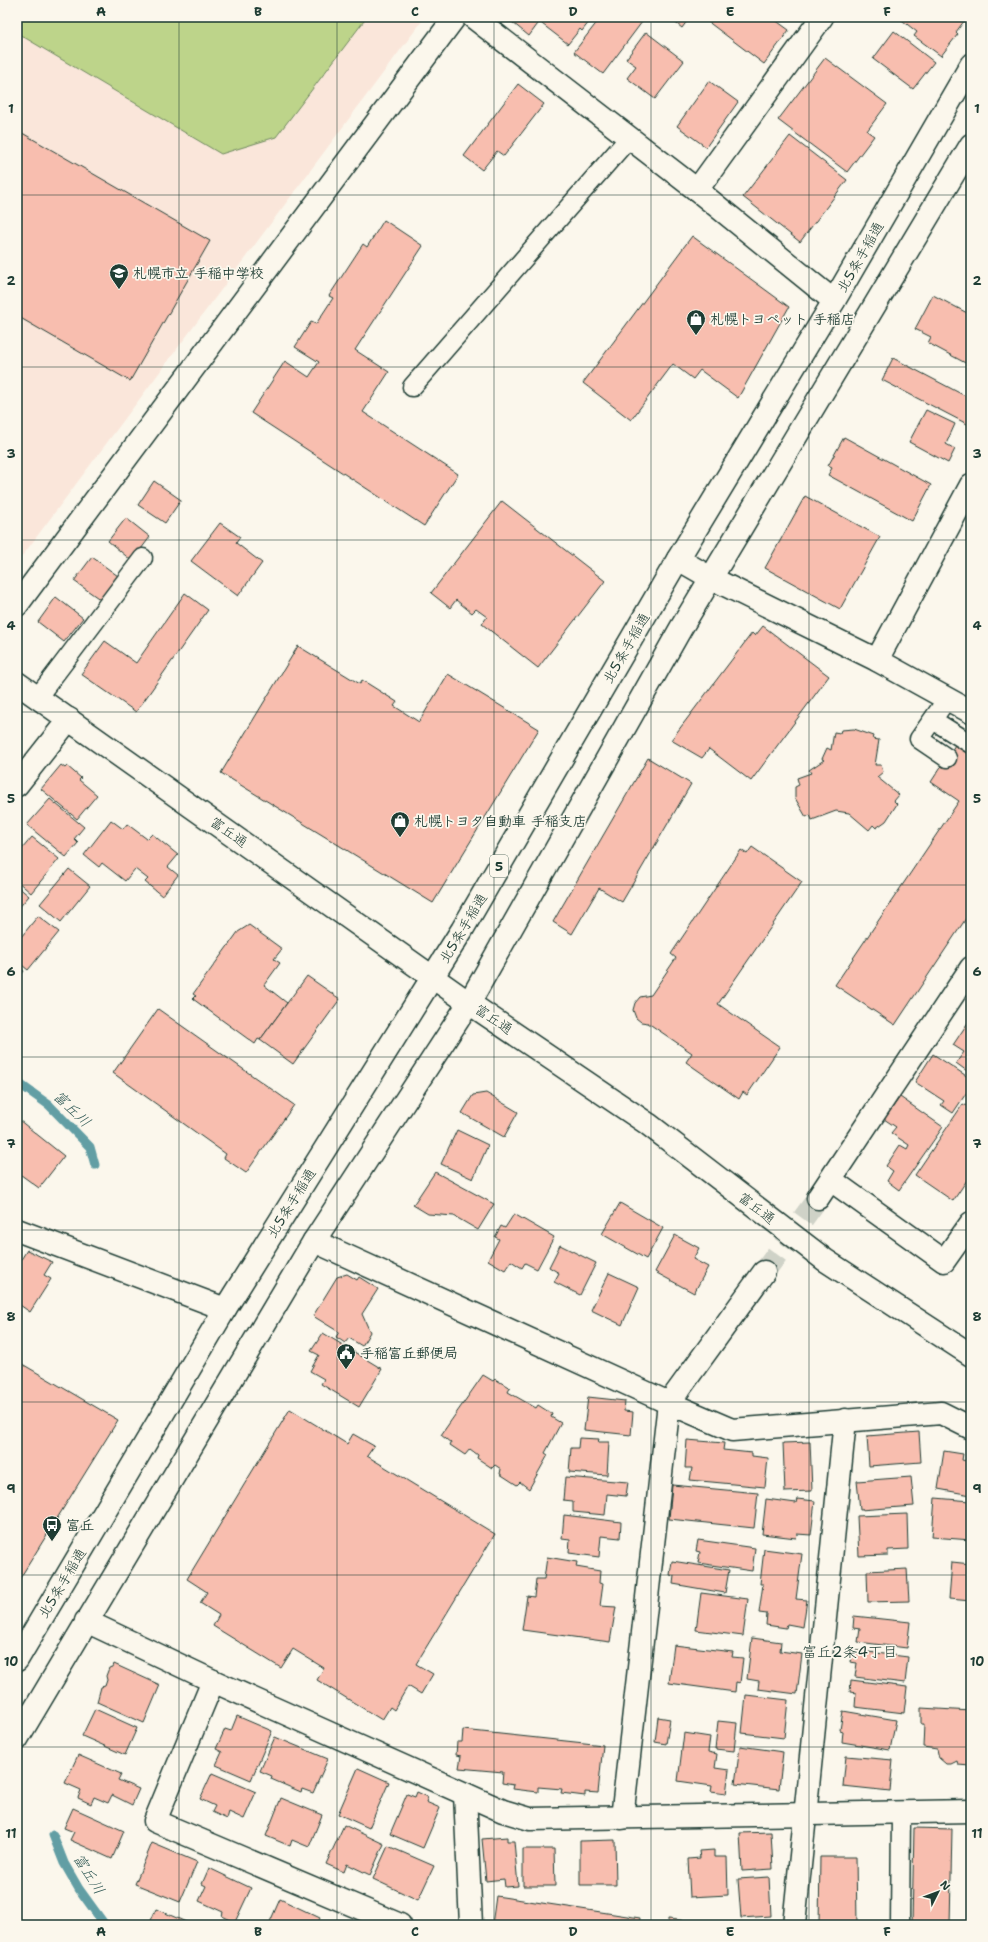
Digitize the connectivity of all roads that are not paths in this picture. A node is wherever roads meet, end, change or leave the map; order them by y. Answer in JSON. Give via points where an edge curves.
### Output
{"nodes":[{"id":1,"x":455,"y":17,"type":"edge"},
{"id":2,"x":473,"y":17,"type":"edge"},
{"id":3,"x":822,"y":17,"type":"edge"},
{"id":4,"x":971,"y":65,"type":"edge"},
{"id":5,"x":629,"y":138,"type":"junction"},
{"id":6,"x":971,"y":145,"type":"edge"},
{"id":7,"x":697,"y":190,"type":"junction"},
{"id":8,"x":834,"y":301,"type":"junction"},
{"id":9,"x":412,"y":387,"type":"dead end"},
{"id":10,"x":971,"y":485,"type":"edge"},
{"id":11,"x":143,"y":558,"type":"dead end"},
{"id":12,"x":678,"y":559,"type":"junction"},
{"id":13,"x":711,"y":578,"type":"junction"},
{"id":14,"x":17,"y":605,"type":"edge"},
{"id":15,"x":877,"y":660,"type":"junction"},
{"id":16,"x":17,"y":683,"type":"edge"},
{"id":17,"x":37,"y":698,"type":"junction"},
{"id":18,"x":947,"y":699,"type":"junction"},
{"id":19,"x":971,"y":712,"type":"edge"},
{"id":20,"x":69,"y":719,"type":"junction"},
{"id":21,"x":933,"y":720,"type":"junction"},
{"id":22,"x":971,"y":744,"type":"edge"},
{"id":23,"x":947,"y":758,"type":"dead end"},
{"id":24,"x":17,"y":785,"type":"edge"},
{"id":25,"x":971,"y":968,"type":"edge"},
{"id":26,"x":434,"y":977,"type":"junction"},
{"id":27,"x":470,"y":1003,"type":"junction"},
{"id":28,"x":831,"y":1180,"type":"junction"},
{"id":29,"x":818,"y":1198,"type":"tunnel mouth"},
{"id":30,"x":971,"y":1223,"type":"edge"},
{"id":31,"x":17,"y":1230,"type":"edge"},
{"id":32,"x":314,"y":1241,"type":"junction"},
{"id":33,"x":764,"y":1272,"type":"tunnel mouth"},
{"id":34,"x":225,"y":1309,"type":"junction"},
{"id":35,"x":971,"y":1355,"type":"edge"},
{"id":36,"x":669,"y":1403,"type":"junction"},
{"id":37,"x":845,"y":1420,"type":"junction"},
{"id":38,"x":971,"y":1428,"type":"edge"},
{"id":39,"x":86,"y":1621,"type":"junction"},
{"id":40,"x":17,"y":1660,"type":"edge"},
{"id":41,"x":213,"y":1681,"type":"junction"},
{"id":42,"x":17,"y":1739,"type":"edge"},
{"id":43,"x":465,"y":1794,"type":"junction"},
{"id":44,"x":971,"y":1811,"type":"edge"},
{"id":45,"x":901,"y":1813,"type":"junction"},
{"id":46,"x":806,"y":1814,"type":"junction"},
{"id":47,"x":622,"y":1818,"type":"junction"},
{"id":48,"x":400,"y":1925,"type":"edge"},
{"id":49,"x":472,"y":1925,"type":"edge"},
{"id":50,"x":794,"y":1925,"type":"edge"},
{"id":51,"x":900,"y":1925,"type":"edge"}],
"edges":[{"from":1,"to":14,"type":"main road"},
{"from":2,"to":5,"type":"main road"},
{"from":3,"to":7,"type":"main road"},
{"from":4,"to":8,"type":"main road","name":"北5条手稲通","number":"5"},
{"from":5,"to":7,"type":"main road"},
{"from":5,"to":9,"type":"lane"},
{"from":6,"to":13,"type":"main road"},
{"from":7,"to":8,"type":"main road"},
{"from":8,"to":12,"type":"main road","name":"北5条手稲通","number":"5"},
{"from":10,"to":15,"type":"main road"},
{"from":11,"to":17,"type":"lane"},
{"from":12,"to":13,"type":"main road"},
{"from":12,"to":26,"type":"main road","name":"北5条手稲通","number":"5"},
{"from":13,"to":15,"type":"main road"},
{"from":13,"to":27,"type":"main road"},
{"from":15,"to":18,"type":"main road"},
{"from":16,"to":17,"type":"main road","name":"富丘通"},
{"from":17,"to":20,"type":"main road","name":"富丘通"},
{"from":18,"to":19,"type":"main road"},
{"from":18,"to":21,"type":"lane"},
{"from":20,"to":24,"type":"main road"},
{"from":20,"to":26,"type":"main road","name":"富丘通"},
{"from":21,"to":22,"type":"lane"},
{"from":21,"to":23,"type":"lane","via":[[919,739]]},
{"from":25,"to":28,"type":"main road"},
{"from":26,"to":27,"type":"main road","name":"富丘通"},
{"from":26,"to":34,"type":"main road","name":"北5条手稲通","number":"5"},
{"from":27,"to":32,"type":"main road"},
{"from":27,"to":35,"type":"main road","name":"富丘通","via":[[648,1124],[825,1260]]},
{"from":28,"to":29,"type":"main road"},
{"from":28,"to":30,"type":"main road","via":[[944,1261]]},
{"from":31,"to":34,"type":"main road"},
{"from":32,"to":36,"type":"main road"},
{"from":32,"to":39,"type":"main road"},
{"from":33,"to":36,"type":"main road"},
{"from":34,"to":40,"type":"main road","name":"北5条手稲通","number":"5"},
{"from":36,"to":37,"type":"main road","via":[[732,1430]]},
{"from":36,"to":47,"type":"main road"},
{"from":37,"to":38,"type":"main road","via":[[941,1413]]},
{"from":37,"to":46,"type":"main road"},
{"from":39,"to":41,"type":"main road"},
{"from":39,"to":42,"type":"main road"},
{"from":41,"to":43,"type":"main road"},
{"from":41,"to":48,"type":"main road","via":[[155,1821]]},
{"from":43,"to":47,"type":"main road","via":[[503,1811],[530,1819]]},
{"from":43,"to":49,"type":"main road"},
{"from":44,"to":45,"type":"main road"},
{"from":45,"to":46,"type":"main road"},
{"from":45,"to":51,"type":"lane"},
{"from":46,"to":47,"type":"main road"},
{"from":46,"to":50,"type":"main road"}]}
